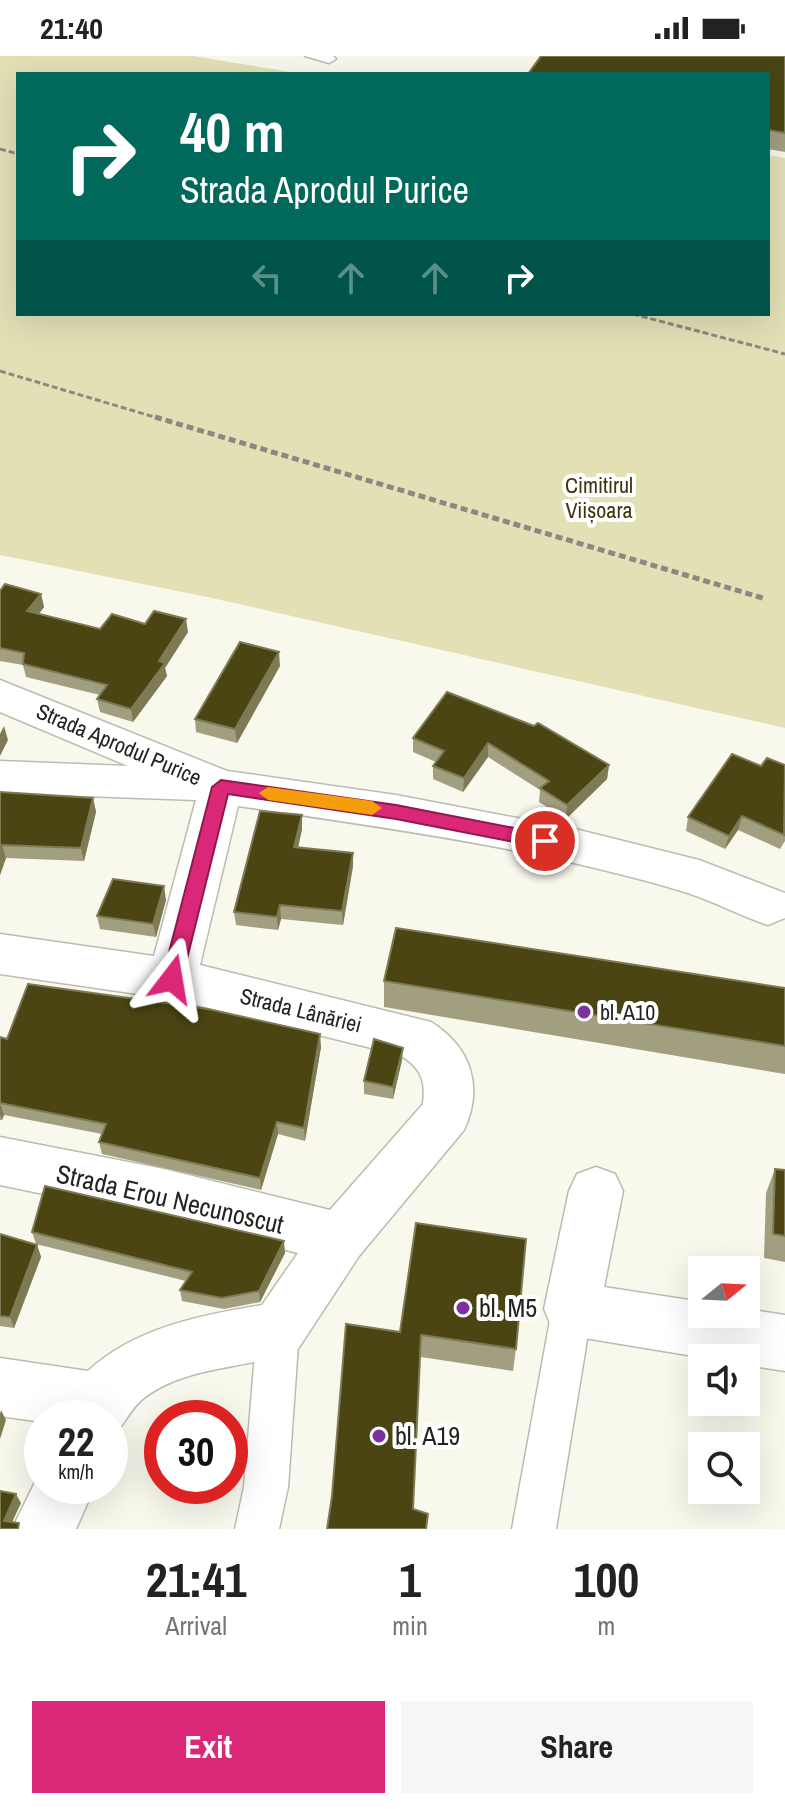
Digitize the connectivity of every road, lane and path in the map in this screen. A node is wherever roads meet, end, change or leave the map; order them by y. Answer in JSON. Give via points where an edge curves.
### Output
{"nodes":[{"id":1,"x":312,"y":56,"type":"edge"},
{"id":2,"x":329,"y":59,"type":"dead end"},
{"id":3,"x":641,"y":316,"type":"edge"},
{"id":4,"x":785,"y":354,"type":"edge"},
{"id":5,"x":0,"y":371,"type":"edge"},
{"id":6,"x":766,"y":599,"type":"dead end"},
{"id":7,"x":0,"y":695,"type":"edge"},
{"id":8,"x":0,"y":777,"type":"edge"},
{"id":9,"x":221,"y":787,"type":"junction"},
{"id":10,"x":779,"y":905,"type":"edge"},
{"id":11,"x":0,"y":954,"type":"edge"},
{"id":12,"x":172,"y":979,"type":"junction"},
{"id":13,"x":0,"y":1161,"type":"edge"},
{"id":14,"x":596,"y":1191,"type":"dead end"},
{"id":15,"x":340,"y":1238,"type":"junction"},
{"id":16,"x":572,"y":1309,"type":"junction"},
{"id":17,"x":278,"y":1330,"type":"junction"},
{"id":18,"x":785,"y":1343,"type":"edge"},
{"id":19,"x":0,"y":1387,"type":"edge"},
{"id":20,"x":54,"y":1400,"type":"edge"},
{"id":21,"x":104,"y":1400,"type":"edge"},
{"id":22,"x":56,"y":1504,"type":"edge"},
{"id":23,"x":43,"y":1529,"type":"edge"},
{"id":24,"x":257,"y":1529,"type":"edge"},
{"id":25,"x":534,"y":1529,"type":"edge"}],
"edges":[{"from":1,"to":2,"type":"lane"},
{"from":3,"to":4,"type":"path"},
{"from":5,"to":6,"type":"path"},
{"from":7,"to":9,"type":"street","name":"Strada Aprodul Purice"},
{"from":8,"to":9,"type":"street"},
{"from":9,"to":10,"type":"street","name":"Strada Aprodul Purice","via":[[396,812],[575,847],[699,878]]},
{"from":9,"to":12,"type":"street"},
{"from":11,"to":12,"type":"street","name":"Strada Lânăriei"},
{"from":12,"to":15,"type":"street","name":"Strada Lânăriei","via":[[413,1037],[441,1057],[452,1092],[446,1114]]},
{"from":13,"to":15,"type":"street","name":"Strada Erou Necunoscut","via":[[164,1194]]},
{"from":14,"to":16,"type":"street"},
{"from":15,"to":17,"type":"street"},
{"from":16,"to":18,"type":"street"},
{"from":16,"to":25,"type":"street"},
{"from":17,"to":21,"type":"street","via":[[161,1358],[124,1377]]},
{"from":17,"to":24,"type":"street","via":[[266,1487]]},
{"from":19,"to":20,"type":"street"},
{"from":22,"to":23,"type":"street"}]}
